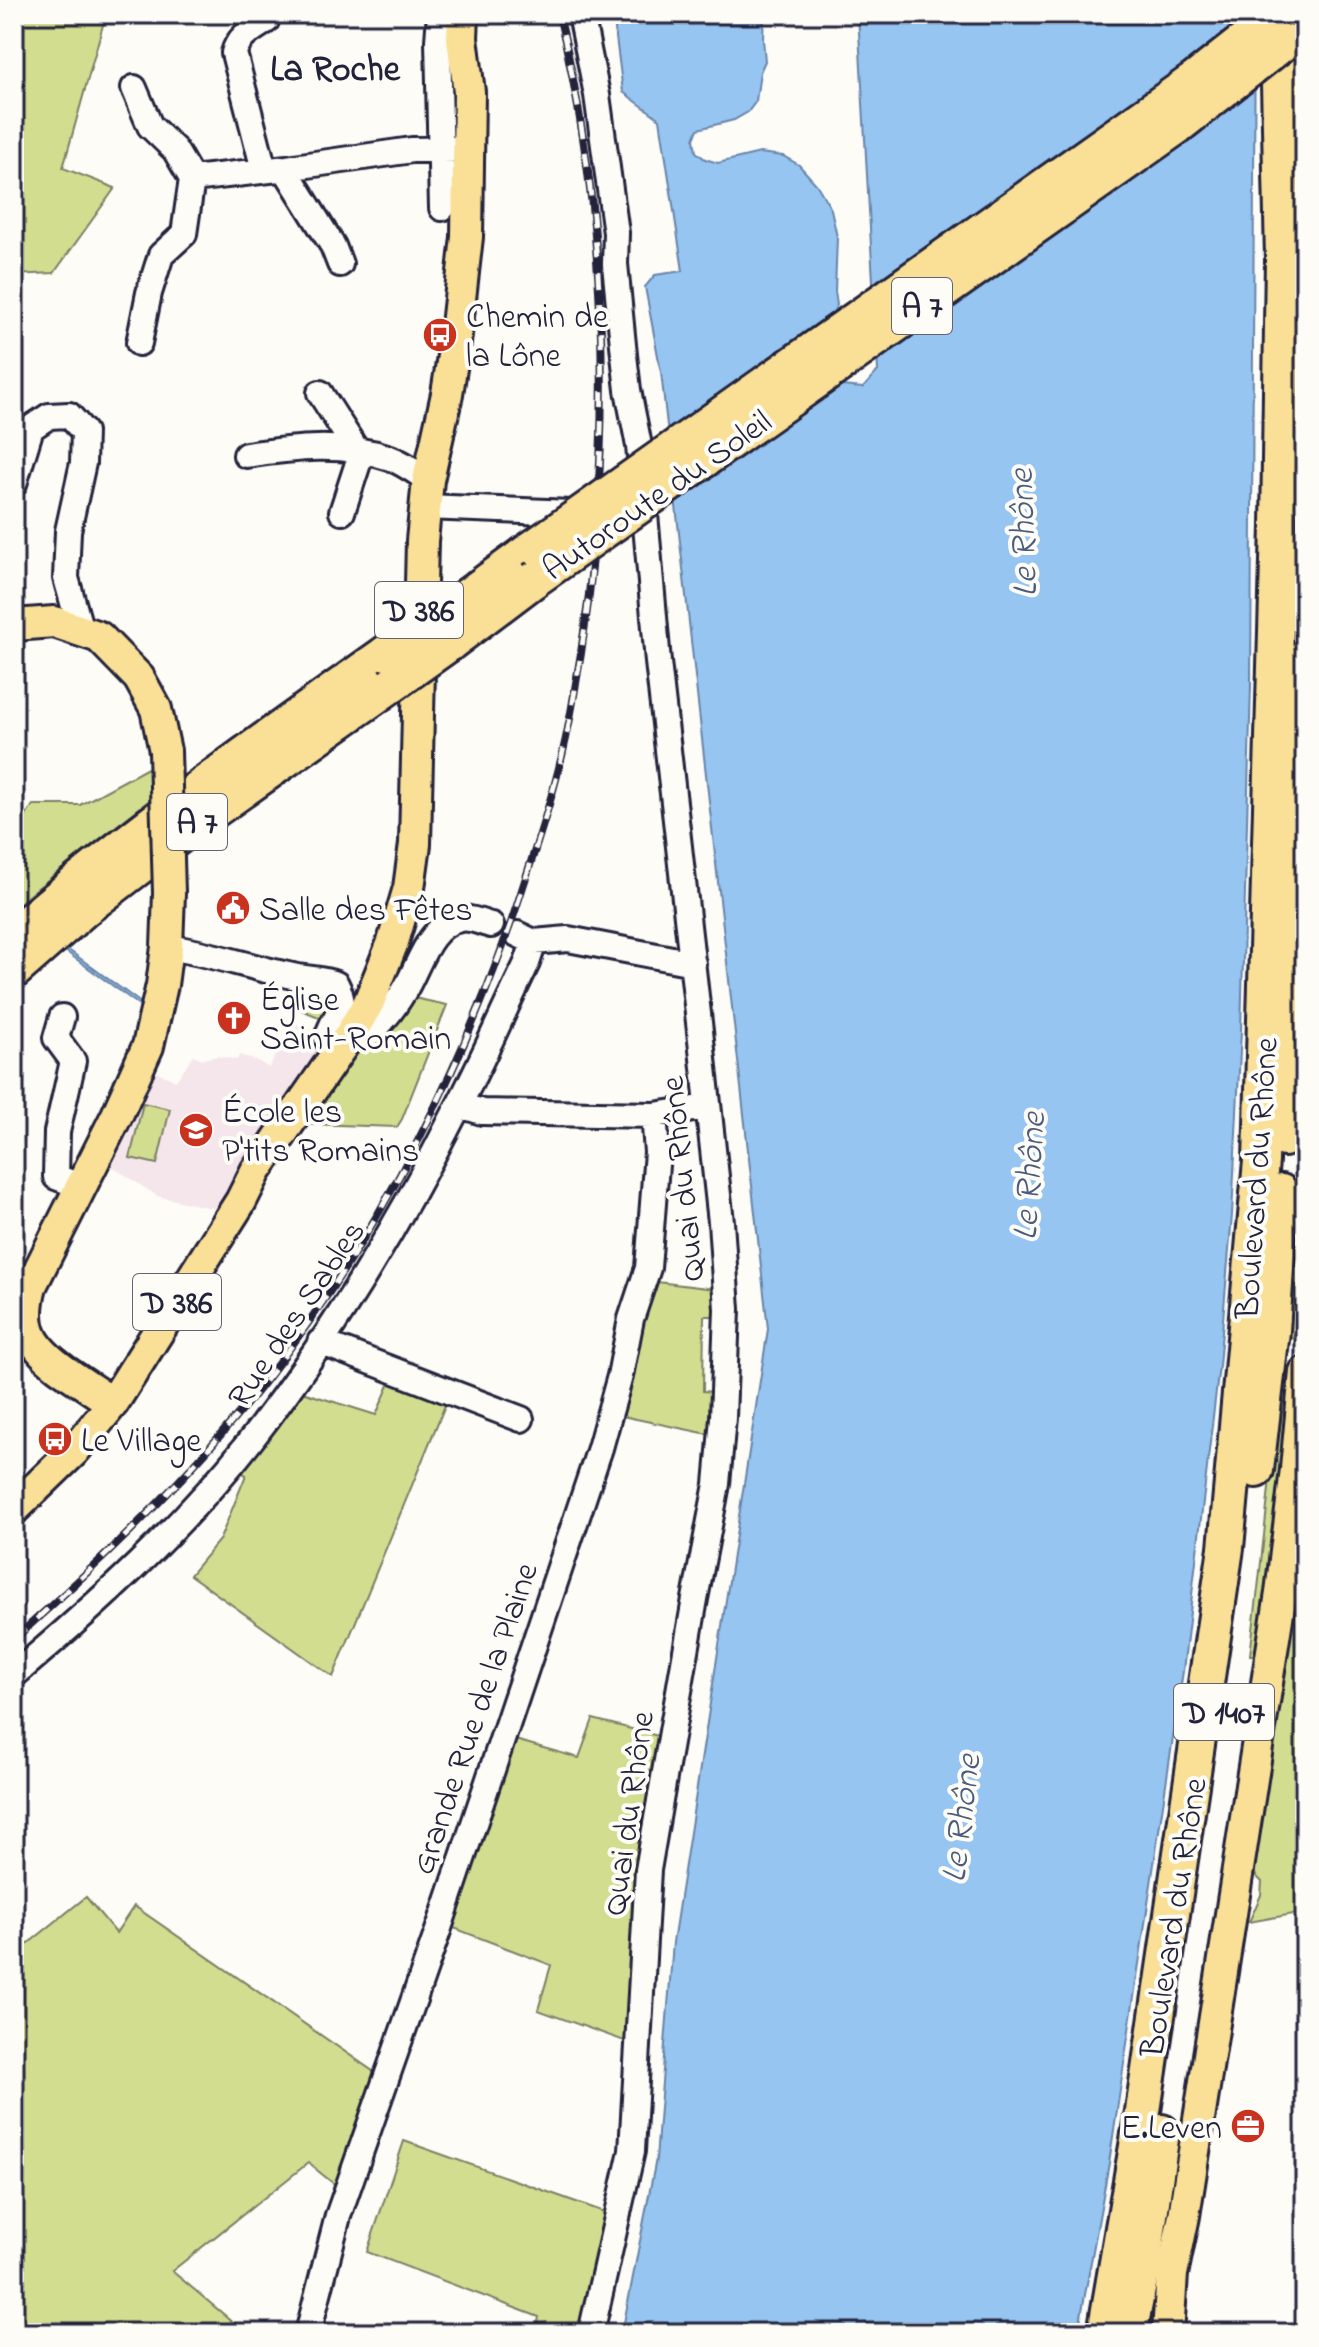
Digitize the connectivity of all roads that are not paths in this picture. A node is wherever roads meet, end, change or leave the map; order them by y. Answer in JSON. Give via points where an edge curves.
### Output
{"nodes":[{"id":1,"x":267,"y":14,"type":"edge"},
{"id":2,"x":440,"y":14,"type":"edge"},
{"id":3,"x":463,"y":14,"type":"edge"},
{"id":4,"x":581,"y":14,"type":"edge"},
{"id":5,"x":1289,"y":23,"type":"edge"},
{"id":6,"x":134,"y":88,"type":"dead end"},
{"id":7,"x":1305,"y":129,"type":"edge"},
{"id":8,"x":440,"y":148,"type":"junction"},
{"id":9,"x":470,"y":149,"type":"junction"},
{"id":10,"x":276,"y":169,"type":"junction"},
{"id":11,"x":192,"y":179,"type":"junction"},
{"id":12,"x":442,"y":208,"type":"dead end"},
{"id":13,"x":340,"y":264,"type":"dead end"},
{"id":14,"x":139,"y":343,"type":"dead end"},
{"id":15,"x":320,"y":393,"type":"dead end"},
{"id":16,"x":360,"y":451,"type":"junction"},
{"id":17,"x":246,"y":455,"type":"dead end"},
{"id":18,"x":14,"y":484,"type":"edge"},
{"id":19,"x":427,"y":493,"type":"junction"},
{"id":20,"x":342,"y":512,"type":"dead end"},
{"id":21,"x":572,"y":513,"type":"dead end"},
{"id":22,"x":534,"y":564,"type":"junction"},
{"id":23,"x":14,"y":625,"type":"edge"},
{"id":24,"x":81,"y":631,"type":"junction"},
{"id":25,"x":1305,"y":657,"type":"edge"},
{"id":26,"x":388,"y":669,"type":"junction"},
{"id":27,"x":491,"y":925,"type":"dead end"},
{"id":28,"x":14,"y":934,"type":"edge"},
{"id":29,"x":167,"y":947,"type":"junction"},
{"id":30,"x":693,"y":963,"type":"junction"},
{"id":31,"x":14,"y":971,"type":"edge"},
{"id":32,"x":62,"y":1017,"type":"dead end"},
{"id":33,"x":344,"y":1042,"type":"junction"},
{"id":34,"x":460,"y":1105,"type":"junction"},
{"id":35,"x":708,"y":1107,"type":"junction"},
{"id":36,"x":654,"y":1115,"type":"junction"},
{"id":37,"x":80,"y":1186,"type":"junction"},
{"id":38,"x":20,"y":1306,"type":"edge"},
{"id":39,"x":320,"y":1342,"type":"junction"},
{"id":40,"x":1305,"y":1372,"type":"edge"},
{"id":41,"x":113,"y":1403,"type":"junction"},
{"id":42,"x":521,"y":1419,"type":"dead end"},
{"id":43,"x":14,"y":1509,"type":"edge"},
{"id":44,"x":14,"y":1675,"type":"edge"},
{"id":45,"x":308,"y":2333,"type":"edge"},
{"id":46,"x":591,"y":2333,"type":"edge"},
{"id":47,"x":1105,"y":2333,"type":"edge"},
{"id":48,"x":1129,"y":2333,"type":"edge"},
{"id":49,"x":1168,"y":2333,"type":"edge"}],
"edges":[{"from":1,"to":10,"type":"street","via":[[234,53]]},
{"from":2,"to":8,"type":"street"},
{"from":3,"to":9,"type":"main road","number":"D 386"},
{"from":4,"to":30,"type":"street","name":"Quai du Rhône","via":[[616,233],[625,366],[639,446],[640,514]]},
{"from":5,"to":7,"type":"highway"},
{"from":5,"to":22,"type":"highway","name":"Autoroute du Soleil","number":"A 7","bridge":true,"via":[[1178,126]]},
{"from":5,"to":47,"type":"highway","name":"Boulevard du Rhône","number":"D 1407","via":[[1279,83],[1279,526],[1261,1161],[1226,1548]]},
{"from":6,"to":11,"type":"street","via":[[150,126],[175,150]]},
{"from":8,"to":9,"type":"street"},
{"from":8,"to":10,"type":"street"},
{"from":8,"to":12,"type":"street"},
{"from":9,"to":19,"type":"main road","number":"D 386","via":[[458,320]]},
{"from":10,"to":11,"type":"street"},
{"from":10,"to":13,"type":"street","via":[[290,177]]},
{"from":11,"to":14,"type":"street","via":[[184,234],[161,255]]},
{"from":15,"to":16,"type":"street"},
{"from":16,"to":17,"type":"street","via":[[320,447]]},
{"from":16,"to":19,"type":"street","via":[[407,466]]},
{"from":16,"to":20,"type":"street"},
{"from":18,"to":24,"type":"street","via":[[31,428],[49,416],[69,415],[84,432],[66,578]]},
{"from":19,"to":21,"type":"street"},
{"from":19,"to":33,"type":"main road","number":"D 386","via":[[409,888],[369,1002]]},
{"from":22,"to":26,"type":"highway","name":"Autoroute du Soleil","number":"A 7","bridge":true,"via":[[452,607]]},
{"from":22,"to":26,"type":"highway","name":"Autoroute du Soleil","number":"A 7","bridge":true,"via":[[449,644]]},
{"from":23,"to":24,"type":"main road","via":[[54,622]]},
{"from":24,"to":29,"type":"main road","bridge":true,"via":[[99,637],[139,678],[156,709],[165,751]]},
{"from":25,"to":48,"type":"highway","name":"Boulevard du Rhône","number":"D 1407","via":[[1272,1331],[1222,1723]]},
{"from":26,"to":28,"type":"highway","name":"Autoroute du Soleil","number":"A 7","via":[[185,797]]},
{"from":26,"to":31,"type":"highway","name":"Autoroute du Soleil","number":"A 7"},
{"from":27,"to":33,"type":"street","via":[[463,918],[448,923],[435,934],[404,991],[373,1031]]},
{"from":29,"to":33,"type":"street","via":[[336,984],[342,1006],[327,1039]]},
{"from":29,"to":37,"type":"main road","via":[[148,1046]]},
{"from":30,"to":34,"type":"street","name":"Rue des Sables","via":[[568,939],[526,938],[527,963]]},
{"from":30,"to":35,"type":"street","name":"Quai du Rhône"},
{"from":32,"to":37,"type":"street","via":[[56,1038],[73,1061],[57,1132],[56,1177]]},
{"from":33,"to":41,"type":"main road","number":"D 386","via":[[256,1171]]},
{"from":34,"to":36,"type":"street","via":[[482,1112]]},
{"from":34,"to":39,"type":"street","name":"Rue des Sables","via":[[402,1213]]},
{"from":35,"to":36,"type":"street"},
{"from":35,"to":46,"type":"street","name":"Quai du Rhône","via":[[726,1286],[722,1445],[648,1870],[632,2151]]},
{"from":36,"to":45,"type":"street","name":"Grande Rue de la Plaine","via":[[657,1152],[648,1268],[600,1448],[338,2216]]},
{"from":37,"to":38,"type":"main road"},
{"from":38,"to":41,"type":"main road","via":[[37,1349]]},
{"from":39,"to":42,"type":"street"},
{"from":39,"to":44,"type":"street","name":"Rue des Sables","via":[[251,1439],[190,1510],[133,1570]]},
{"from":40,"to":49,"type":"main road","via":[[1288,1543],[1172,2274]]},
{"from":41,"to":43,"type":"main road","number":"D 386","via":[[74,1451]]}]}
